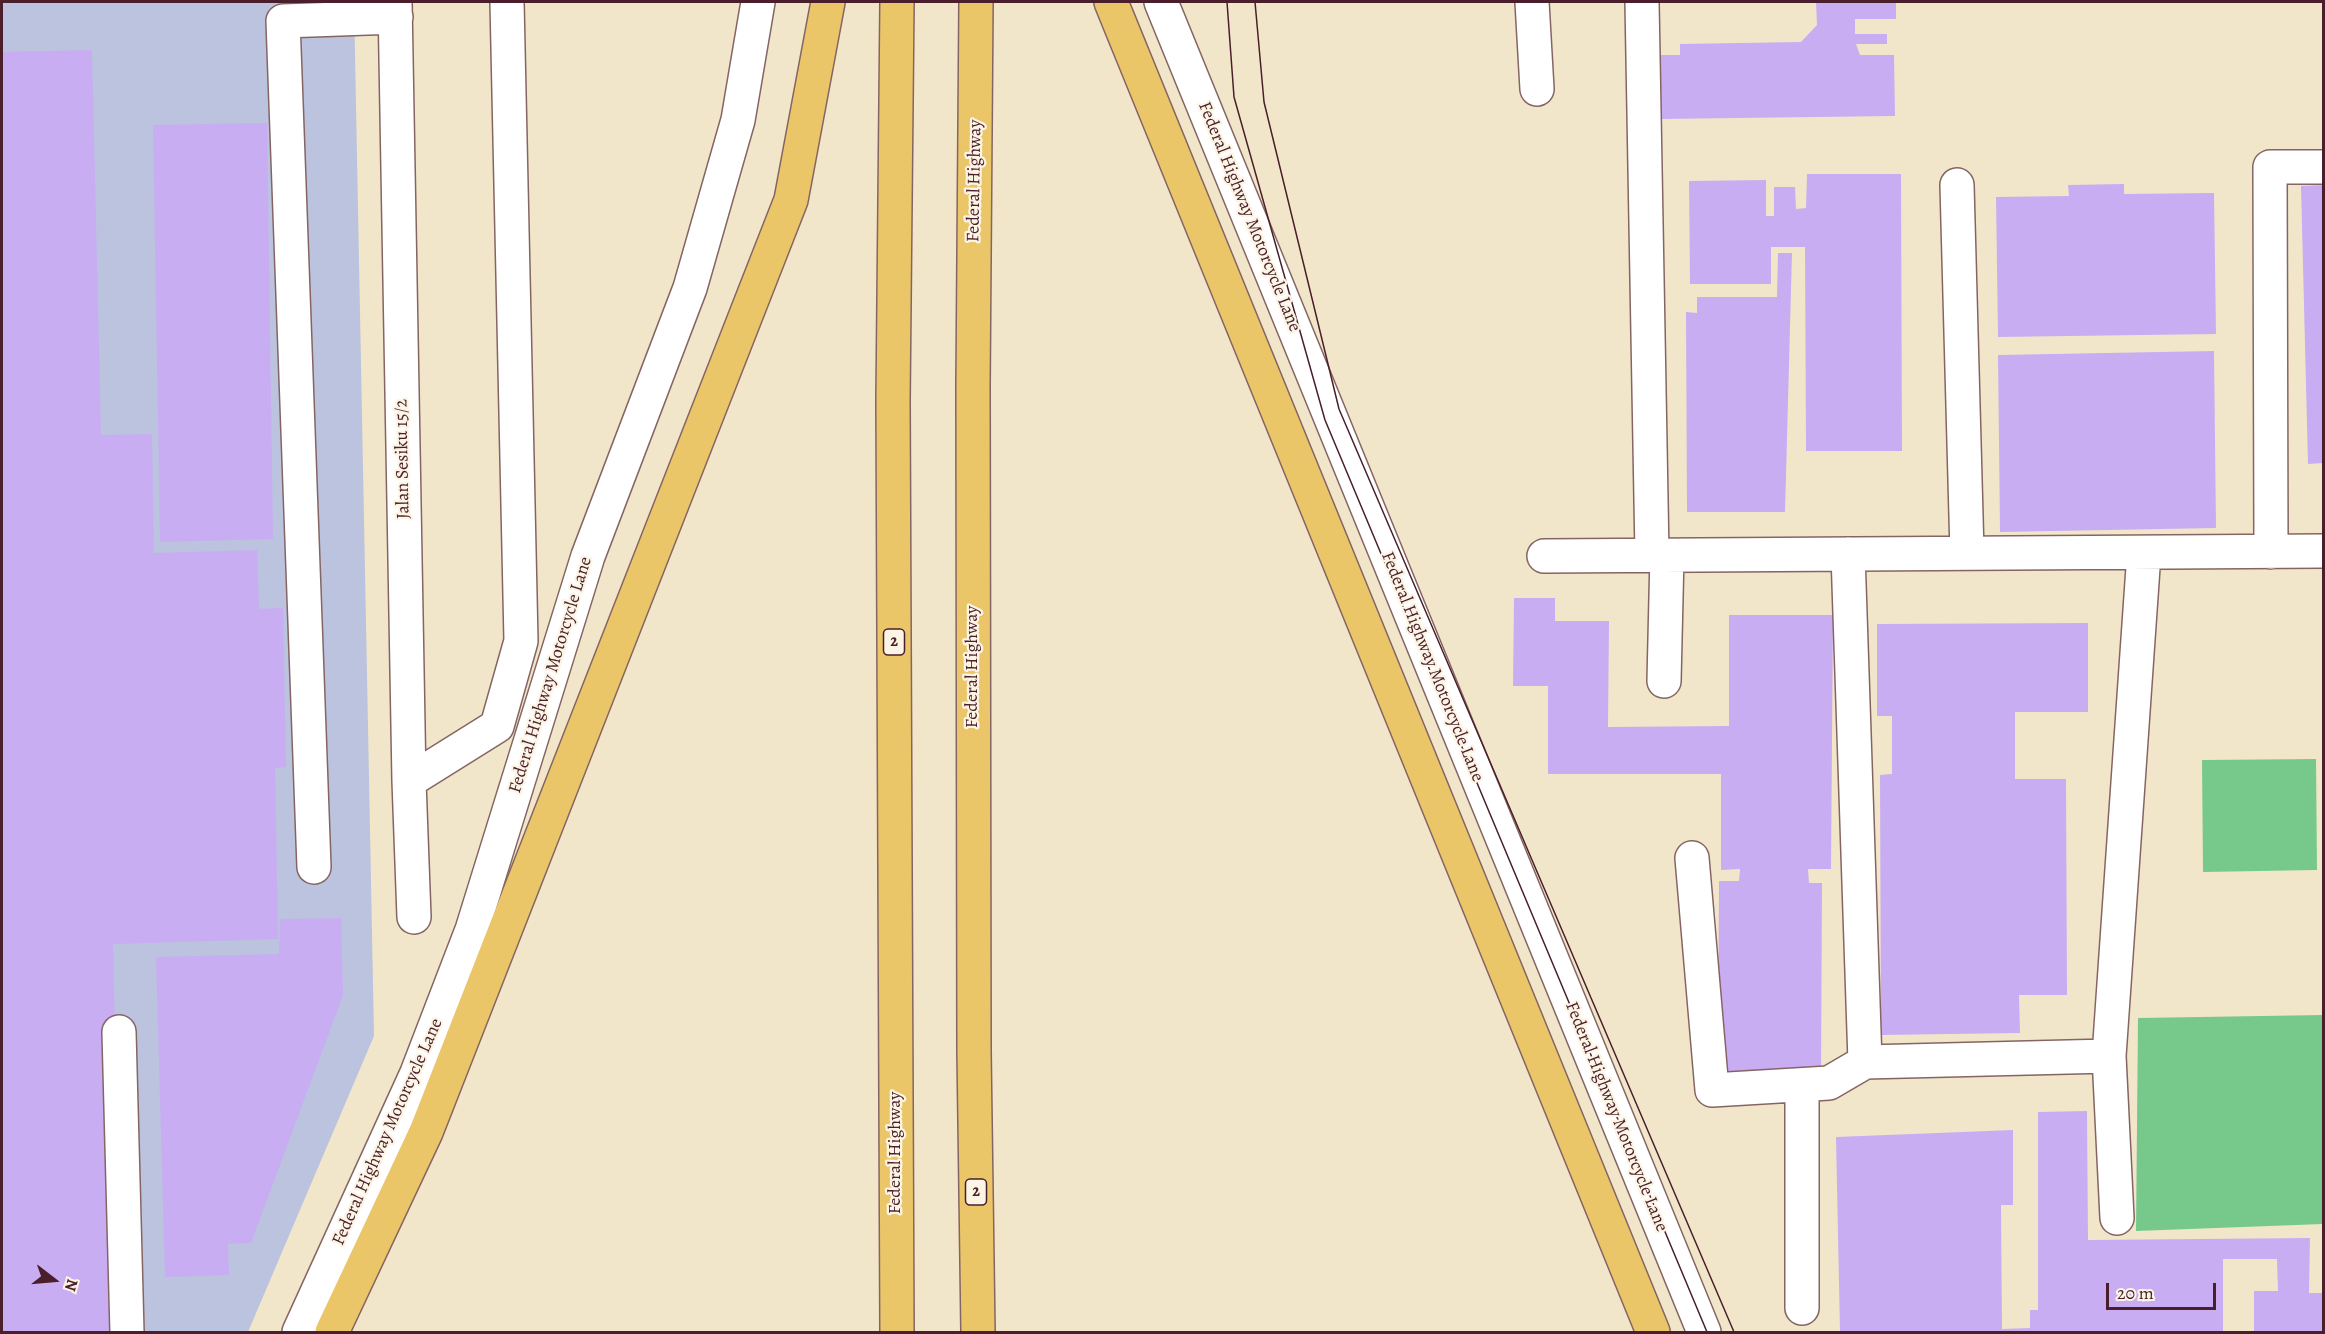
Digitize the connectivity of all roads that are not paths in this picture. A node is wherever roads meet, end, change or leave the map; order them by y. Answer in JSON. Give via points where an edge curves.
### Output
{"nodes":[{"id":1,"x":507,"y":2,"type":"edge"},
{"id":2,"x":758,"y":2,"type":"edge"},
{"id":3,"x":828,"y":2,"type":"edge"},
{"id":4,"x":897,"y":2,"type":"edge"},
{"id":5,"x":976,"y":2,"type":"edge"},
{"id":6,"x":1111,"y":2,"type":"edge"},
{"id":7,"x":1161,"y":2,"type":"edge"},
{"id":8,"x":1532,"y":2,"type":"edge"},
{"id":9,"x":1642,"y":2,"type":"edge"},
{"id":10,"x":395,"y":9,"type":"edge"},
{"id":11,"x":1537,"y":89,"type":"dead end"},
{"id":12,"x":2324,"y":167,"type":"edge"},
{"id":13,"x":1957,"y":185,"type":"dead end"},
{"id":14,"x":2271,"y":552,"type":"junction"},
{"id":15,"x":2324,"y":552,"type":"edge"},
{"id":16,"x":1967,"y":553,"type":"junction"},
{"id":17,"x":2144,"y":553,"type":"junction"},
{"id":18,"x":1848,"y":554,"type":"junction"},
{"id":19,"x":1660,"y":555,"type":"junction"},
{"id":20,"x":1544,"y":556,"type":"dead end"},
{"id":21,"x":1664,"y":681,"type":"dead end"},
{"id":22,"x":409,"y":781,"type":"junction"},
{"id":23,"x":1692,"y":858,"type":"dead end"},
{"id":24,"x":314,"y":867,"type":"dead end"},
{"id":25,"x":414,"y":917,"type":"dead end"},
{"id":26,"x":119,"y":1032,"type":"dead end"},
{"id":27,"x":2109,"y":1056,"type":"junction"},
{"id":28,"x":1865,"y":1062,"type":"junction"},
{"id":29,"x":1802,"y":1084,"type":"junction"},
{"id":30,"x":2117,"y":1218,"type":"dead end"},
{"id":31,"x":1802,"y":1308,"type":"dead end"},
{"id":32,"x":127,"y":1332,"type":"edge"},
{"id":33,"x":299,"y":1332,"type":"edge"},
{"id":34,"x":332,"y":1332,"type":"edge"},
{"id":35,"x":897,"y":1332,"type":"edge"},
{"id":36,"x":978,"y":1332,"type":"edge"},
{"id":37,"x":1653,"y":1332,"type":"edge"},
{"id":38,"x":1704,"y":1332,"type":"edge"}],
"edges":[{"from":1,"to":22,"type":"street","via":[[521,641],[497,726]]},
{"from":2,"to":33,"type":"street","name":"Federal Highway Motorcycle Lane","via":[[738,120],[690,288],[588,556],[472,930],[417,1074]]},
{"from":3,"to":34,"type":"highway","via":[[791,200],[426,1132]]},
{"from":4,"to":35,"type":"highway","name":"Federal Highway","number":"2","via":[[893,413]]},
{"from":5,"to":36,"type":"highway","name":"Federal Highway","number":"2","via":[[974,1051]]},
{"from":6,"to":37,"type":"highway"},
{"from":7,"to":38,"type":"street","name":"Federal Highway Motorcycle Lane"},
{"from":8,"to":11,"type":"street"},
{"from":9,"to":19,"type":"street"},
{"from":10,"to":22,"type":"street","name":"Jalan Sesiku 15/2"},
{"from":10,"to":24,"type":"street","via":[[283,21]]},
{"from":12,"to":14,"type":"street","via":[[2270,167]]},
{"from":13,"to":16,"type":"street"},
{"from":14,"to":15,"type":"street"},
{"from":14,"to":17,"type":"street"},
{"from":16,"to":17,"type":"street"},
{"from":16,"to":18,"type":"street"},
{"from":17,"to":27,"type":"street"},
{"from":18,"to":19,"type":"street"},
{"from":18,"to":28,"type":"street"},
{"from":19,"to":20,"type":"street"},
{"from":19,"to":21,"type":"street"},
{"from":22,"to":25,"type":"street","name":"Jalan Sesiku 15/2"},
{"from":23,"to":29,"type":"street","via":[[1712,1090]]},
{"from":26,"to":32,"type":"street"},
{"from":27,"to":28,"type":"street"},
{"from":27,"to":30,"type":"street"},
{"from":28,"to":29,"type":"street","via":[[1829,1083]]},
{"from":29,"to":31,"type":"street"}]}
